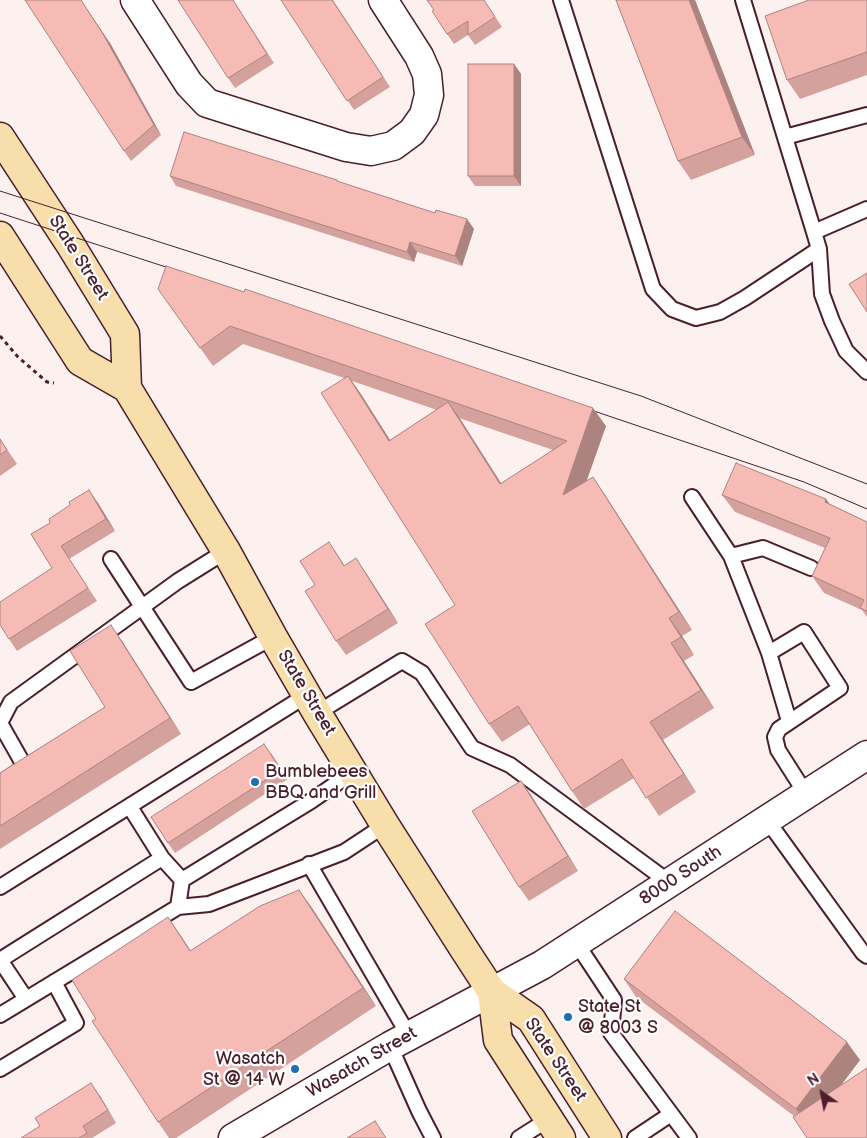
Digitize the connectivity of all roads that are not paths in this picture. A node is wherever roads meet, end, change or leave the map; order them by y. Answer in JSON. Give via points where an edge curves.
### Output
{"nodes":[{"id":1,"x":135,"y":0,"type":"edge"},
{"id":2,"x":383,"y":0,"type":"edge"},
{"id":3,"x":561,"y":0,"type":"edge"},
{"id":4,"x":743,"y":0,"type":"edge"},
{"id":5,"x":867,"y":115,"type":"edge"},
{"id":6,"x":0,"y":137,"type":"edge"},
{"id":7,"x":785,"y":137,"type":"junction"},
{"id":8,"x":867,"y":209,"type":"edge"},
{"id":9,"x":814,"y":232,"type":"junction"},
{"id":10,"x":0,"y":236,"type":"edge"},
{"id":11,"x":819,"y":250,"type":"junction"},
{"id":12,"x":867,"y":372,"type":"edge"},
{"id":13,"x":127,"y":388,"type":"junction"},
{"id":14,"x":692,"y":497,"type":"dead end"},
{"id":15,"x":226,"y":551,"type":"junction"},
{"id":16,"x":731,"y":556,"type":"junction"},
{"id":17,"x":111,"y":559,"type":"dead end"},
{"id":18,"x":810,"y":568,"type":"dead end"},
{"id":19,"x":142,"y":607,"type":"junction"},
{"id":20,"x":273,"y":637,"type":"junction"},
{"id":21,"x":769,"y":653,"type":"junction"},
{"id":22,"x":312,"y":704,"type":"junction"},
{"id":23,"x":789,"y":721,"type":"junction"},
{"id":24,"x":867,"y":755,"type":"edge"},
{"id":25,"x":353,"y":772,"type":"junction"},
{"id":26,"x":0,"y":784,"type":"edge"},
{"id":27,"x":806,"y":794,"type":"junction"},
{"id":28,"x":130,"y":807,"type":"junction"},
{"id":29,"x":767,"y":820,"type":"junction"},
{"id":30,"x":385,"y":825,"type":"junction"},
{"id":31,"x":162,"y":858,"type":"junction"},
{"id":32,"x":309,"y":864,"type":"junction"},
{"id":33,"x":182,"y":880,"type":"junction"},
{"id":34,"x":670,"y":883,"type":"junction"},
{"id":35,"x":0,"y":887,"type":"edge"},
{"id":36,"x":178,"y":907,"type":"junction"},
{"id":37,"x":577,"y":944,"type":"junction"},
{"id":38,"x":867,"y":956,"type":"edge"},
{"id":39,"x":0,"y":960,"type":"edge"},
{"id":40,"x":54,"y":982,"type":"junction"},
{"id":41,"x":492,"y":992,"type":"junction"},
{"id":42,"x":26,"y":999,"type":"junction"},
{"id":43,"x":0,"y":1015,"type":"edge"},
{"id":44,"x":399,"y":1041,"type":"junction"},
{"id":45,"x":0,"y":1069,"type":"edge"},
{"id":46,"x":671,"y":1114,"type":"junction"},
{"id":47,"x":555,"y":1128,"type":"edge"},
{"id":48,"x":239,"y":1136,"type":"edge"},
{"id":49,"x":433,"y":1138,"type":"edge"},
{"id":50,"x":520,"y":1138,"type":"edge"},
{"id":51,"x":607,"y":1138,"type":"edge"},
{"id":52,"x":635,"y":1138,"type":"edge"},
{"id":53,"x":689,"y":1138,"type":"edge"}],
"edges":[{"from":1,"to":2,"type":"street","via":[[189,84],[207,103],[346,147],[371,151],[393,146],[412,132],[424,115],[430,95],[427,74],[419,56]]},
{"from":3,"to":11,"type":"lane","via":[[653,289],[672,309],[696,318],[720,312]]},
{"from":4,"to":7,"type":"lane"},
{"from":5,"to":7,"type":"lane"},
{"from":6,"to":13,"type":"main road","name":"State Street","via":[[126,334]]},
{"from":7,"to":9,"type":"lane"},
{"from":8,"to":9,"type":"lane"},
{"from":9,"to":11,"type":"lane"},
{"from":10,"to":13,"type":"main road","name":"State Street","via":[[80,361]]},
{"from":11,"to":12,"type":"lane","via":[[822,294],[832,321],[846,351]]},
{"from":13,"to":15,"type":"main road","name":"State Street"},
{"from":14,"to":16,"type":"lane"},
{"from":15,"to":19,"type":"lane"},
{"from":15,"to":20,"type":"main road","name":"State Street"},
{"from":16,"to":18,"type":"lane","via":[[763,548]]},
{"from":16,"to":21,"type":"lane"},
{"from":17,"to":19,"type":"lane"},
{"from":19,"to":20,"type":"lane","via":[[190,682]]},
{"from":19,"to":26,"type":"lane","via":[[11,702],[0,723],[25,767]]},
{"from":20,"to":22,"type":"main road","name":"State Street"},
{"from":21,"to":23,"type":"lane"},
{"from":21,"to":23,"type":"lane","via":[[804,632],[840,688]]},
{"from":22,"to":25,"type":"main road","name":"State Street"},
{"from":22,"to":28,"type":"lane"},
{"from":22,"to":34,"type":"lane","via":[[402,661],[422,673],[472,748],[510,765]]},
{"from":23,"to":27,"type":"lane","via":[[775,737],[778,750]]},
{"from":24,"to":27,"type":"street","name":"8000 South"},
{"from":25,"to":30,"type":"main road","name":"State Street"},
{"from":25,"to":33,"type":"lane"},
{"from":27,"to":29,"type":"street","name":"8000 South"},
{"from":28,"to":31,"type":"lane"},
{"from":28,"to":35,"type":"lane"},
{"from":29,"to":34,"type":"street","name":"8000 South"},
{"from":29,"to":38,"type":"lane"},
{"from":30,"to":32,"type":"lane","via":[[344,852]]},
{"from":30,"to":41,"type":"main road","name":"State Street"},
{"from":31,"to":33,"type":"lane"},
{"from":31,"to":39,"type":"lane"},
{"from":32,"to":36,"type":"lane","via":[[209,904]]},
{"from":32,"to":44,"type":"lane"},
{"from":33,"to":36,"type":"lane"},
{"from":34,"to":37,"type":"street","name":"8000 South"},
{"from":36,"to":40,"type":"lane"},
{"from":37,"to":41,"type":"street","name":"8000 South"},
{"from":37,"to":46,"type":"lane","via":[[614,1000],[611,1033]]},
{"from":39,"to":42,"type":"lane"},
{"from":40,"to":42,"type":"lane"},
{"from":40,"to":45,"type":"lane","via":[[76,1023]]},
{"from":41,"to":44,"type":"street","name":"Wasatch Street"},
{"from":41,"to":47,"type":"main road","name":"State Street","via":[[498,1040]]},
{"from":41,"to":51,"type":"main road","name":"State Street","via":[[531,1019]]},
{"from":42,"to":43,"type":"lane"},
{"from":44,"to":48,"type":"street","name":"Wasatch Street"},
{"from":44,"to":49,"type":"lane","via":[[419,1111]]},
{"from":46,"to":52,"type":"lane"},
{"from":46,"to":53,"type":"lane"},
{"from":47,"to":50,"type":"lane"}]}
